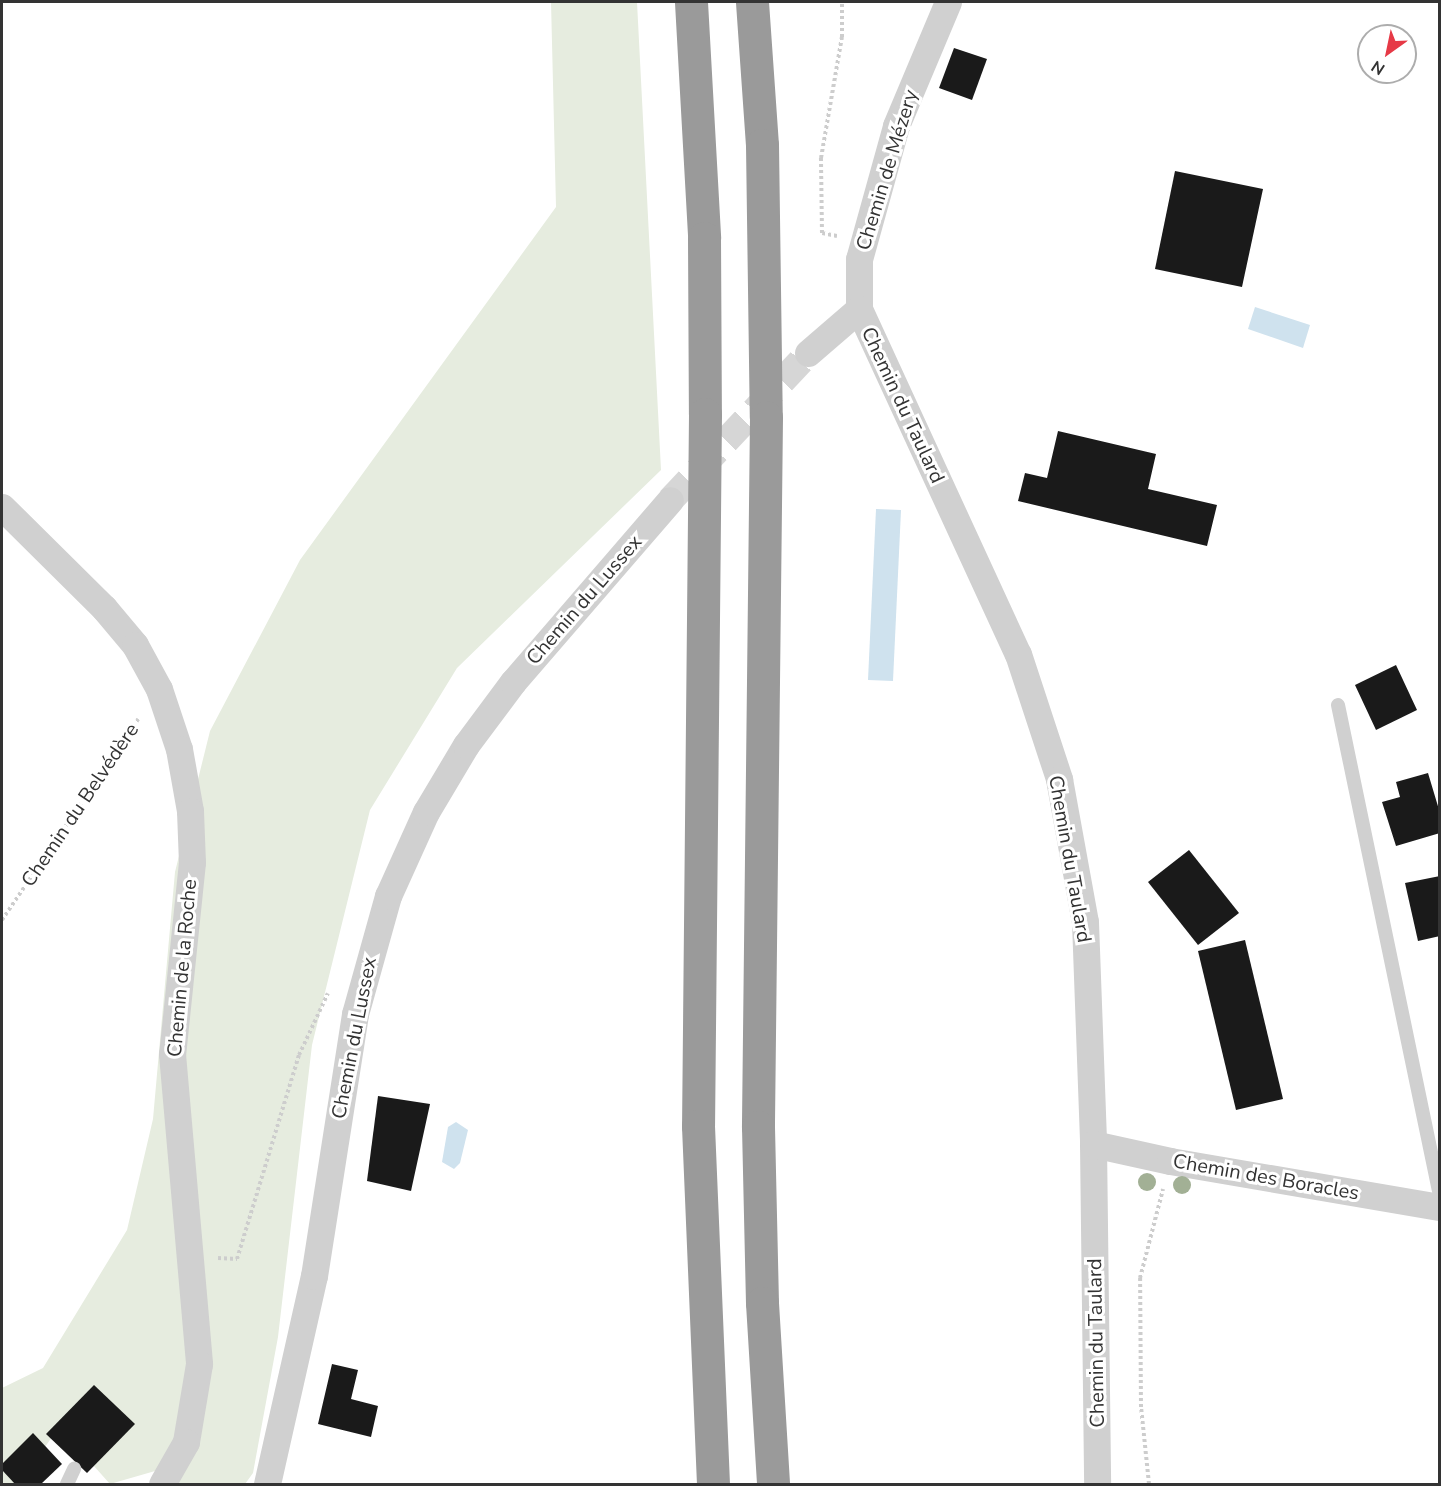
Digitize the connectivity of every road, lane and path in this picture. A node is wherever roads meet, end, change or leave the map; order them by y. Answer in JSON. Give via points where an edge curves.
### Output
{"nodes":[{"id":1,"x":691,"y":2,"type":"edge"},
{"id":2,"x":752,"y":2,"type":"edge"},
{"id":3,"x":842,"y":2,"type":"edge"},
{"id":4,"x":948,"y":2,"type":"edge"},
{"id":5,"x":822,"y":233,"type":"dead end"},
{"id":6,"x":859,"y":309,"type":"junction"},
{"id":7,"x":808,"y":353,"type":"tunnel mouth"},
{"id":8,"x":670,"y":500,"type":"tunnel mouth"},
{"id":9,"x":2,"y":507,"type":"edge"},
{"id":10,"x":159,"y":689,"type":"junction"},
{"id":11,"x":1338,"y":705,"type":"dead end"},
{"id":12,"x":2,"y":920,"type":"edge"},
{"id":13,"x":333,"y":986,"type":"dead end"},
{"id":14,"x":1093,"y":1144,"type":"junction"},
{"id":15,"x":1170,"y":1161,"type":"junction"},
{"id":16,"x":1440,"y":1196,"type":"edge"},
{"id":17,"x":1440,"y":1207,"type":"edge"},
{"id":18,"x":210,"y":1258,"type":"dead end"},
{"id":19,"x":74,"y":1469,"type":"dead end"},
{"id":20,"x":67,"y":1485,"type":"edge"},
{"id":21,"x":162,"y":1485,"type":"edge"},
{"id":22,"x":267,"y":1485,"type":"edge"},
{"id":23,"x":712,"y":1485,"type":"edge"},
{"id":24,"x":773,"y":1485,"type":"edge"},
{"id":25,"x":1097,"y":1485,"type":"edge"},
{"id":26,"x":1149,"y":1485,"type":"edge"}],
"edges":[{"from":1,"to":23,"type":"highway","via":[[701,148],[705,344],[697,1037]]},
{"from":2,"to":24,"type":"highway","via":[[762,145],[766,405],[758,1149]]},
{"from":3,"to":5,"type":"path","via":[[842,37],[820,158]]},
{"from":4,"to":6,"type":"street","name":"Chemin de Mézery","via":[[893,137],[859,259]]},
{"from":6,"to":7,"type":"street"},
{"from":6,"to":14,"type":"street","name":"Chemin du Taulard","via":[[1018,654],[1059,779],[1085,922]]},
{"from":8,"to":22,"type":"street","name":"Chemin du Lussex","via":[[513,682],[466,745],[426,812],[388,896],[355,1014],[314,1276]]},
{"from":9,"to":10,"type":"street","name":"Chemin de la Roche","via":[[104,608],[135,645]]},
{"from":10,"to":12,"type":"path","name":"Chemin du Belvédère"},
{"from":10,"to":21,"type":"street","name":"Chemin de la Roche","via":[[179,749],[190,811],[192,862],[172,1054],[199,1364],[186,1442]]},
{"from":11,"to":16,"type":"lane"},
{"from":13,"to":18,"type":"path","via":[[321,1002],[299,1054],[237,1258]]},
{"from":14,"to":15,"type":"street","name":"Chemin des Boracles"},
{"from":14,"to":25,"type":"street","name":"Chemin du Taulard"},
{"from":15,"to":17,"type":"street","name":"Chemin des Boracles"},
{"from":15,"to":26,"type":"path","via":[[1140,1278],[1141,1407]]},
{"from":19,"to":20,"type":"lane"}]}
